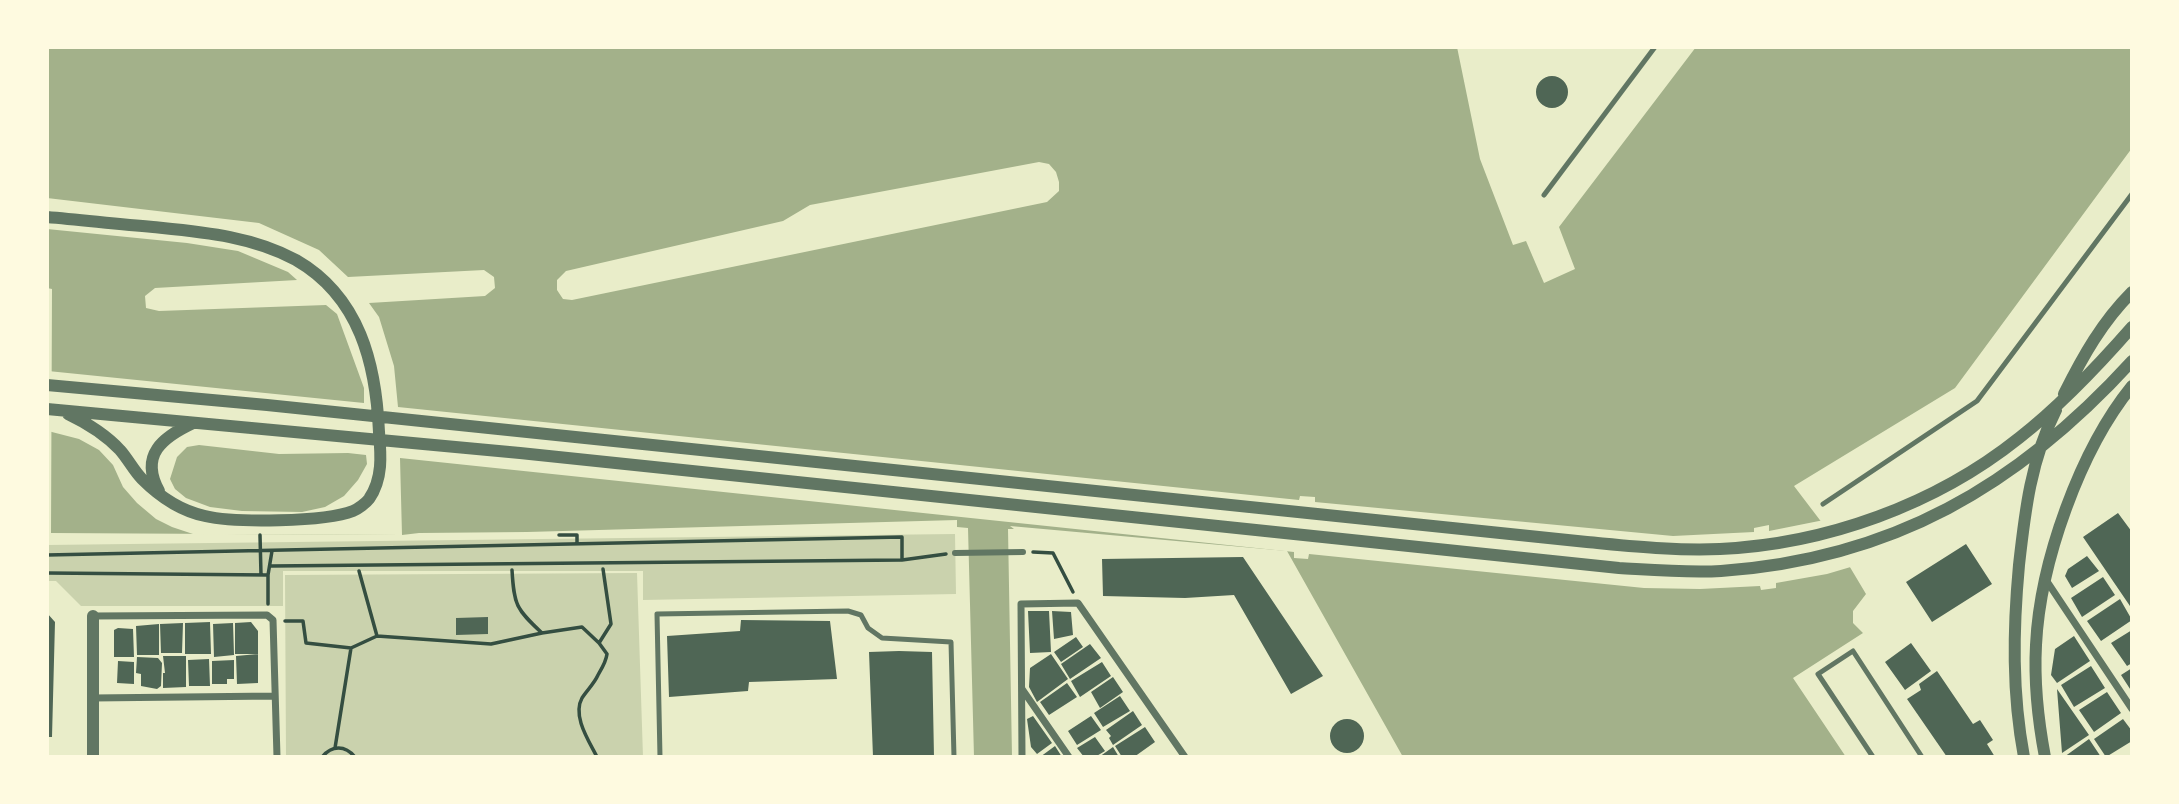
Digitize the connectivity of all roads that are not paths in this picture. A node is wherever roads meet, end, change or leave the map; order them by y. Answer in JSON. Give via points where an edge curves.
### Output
{"nodes":[{"id":1,"x":1655,"y":47,"type":"edge"},
{"id":2,"x":2132,"y":194,"type":"edge"},
{"id":3,"x":1544,"y":195,"type":"dead end"},
{"id":4,"x":47,"y":217,"type":"edge"},
{"id":5,"x":2132,"y":292,"type":"edge"},
{"id":6,"x":2132,"y":327,"type":"edge"},
{"id":7,"x":2132,"y":361,"type":"edge"},
{"id":8,"x":47,"y":385,"type":"edge"},
{"id":9,"x":2132,"y":386,"type":"edge"},
{"id":10,"x":54,"y":410,"type":"edge"},
{"id":11,"x":194,"y":423,"type":"junction"},
{"id":12,"x":163,"y":497,"type":"junction"},
{"id":13,"x":1823,"y":504,"type":"dead end"},
{"id":14,"x":1023,"y":552,"type":"road end"},
{"id":15,"x":955,"y":553,"type":"road end"},
{"id":16,"x":2046,"y":580,"type":"junction"},
{"id":17,"x":93,"y":616,"type":"joint"},
{"id":18,"x":1022,"y":689,"type":"junction"},
{"id":19,"x":275,"y":696,"type":"junction"},
{"id":20,"x":93,"y":698,"type":"junction"},
{"id":21,"x":2132,"y":709,"type":"edge"},
{"id":22,"x":93,"y":757,"type":"edge"},
{"id":23,"x":276,"y":757,"type":"edge"},
{"id":24,"x":660,"y":757,"type":"edge"},
{"id":25,"x":954,"y":757,"type":"edge"},
{"id":26,"x":1022,"y":757,"type":"edge"},
{"id":27,"x":1069,"y":757,"type":"edge"},
{"id":28,"x":1185,"y":757,"type":"edge"},
{"id":29,"x":1874,"y":757,"type":"edge"},
{"id":30,"x":1922,"y":757,"type":"edge"},
{"id":31,"x":2024,"y":757,"type":"edge"},
{"id":32,"x":2045,"y":757,"type":"edge"}],
"edges":[{"from":1,"to":3,"type":"lane"},
{"from":2,"to":13,"type":"lane","via":[[1977,401]]},
{"from":4,"to":12,"type":"street","via":[[196,232],[269,248],[326,282],[350,311],[369,356],[377,394],[381,463],[377,485],[354,511],[312,519],[207,517]]},
{"from":5,"to":31,"type":"street","via":[[2103,324],[2077,367],[2039,446],[2031,479],[2015,612],[2016,707]]},
{"from":6,"to":8,"type":"street","via":[[2053,409],[2001,452],[1951,483],[1888,513],[1847,526],[1762,545],[1719,549],[1587,542]]},
{"from":7,"to":11,"type":"street","via":[[2035,452],[1958,504],[1897,533],[1833,554],[1719,571],[1619,568]]},
{"from":9,"to":16,"type":"street","via":[[2086,461],[2061,519]]},
{"from":10,"to":11,"type":"street"},
{"from":10,"to":12,"type":"street","via":[[110,441]]},
{"from":11,"to":12,"type":"street","via":[[172,433],[155,453],[152,470]]},
{"from":14,"to":15,"type":"street"},
{"from":16,"to":21,"type":"street"},
{"from":16,"to":32,"type":"street","via":[[2036,645],[2036,692]]},
{"from":17,"to":19,"type":"street","via":[[267,615],[273,620]]},
{"from":17,"to":20,"type":"street"},
{"from":18,"to":26,"type":"street"},
{"from":18,"to":27,"type":"street"},
{"from":18,"to":28,"type":"street","via":[[1021,604],[1079,603]]},
{"from":19,"to":20,"type":"street"},
{"from":19,"to":23,"type":"street"},
{"from":20,"to":22,"type":"street"},
{"from":24,"to":25,"type":"lane","via":[[657,614],[848,611],[860,615],[882,638],[951,642]]},
{"from":29,"to":30,"type":"lane","via":[[1818,674],[1853,651]]}]}
